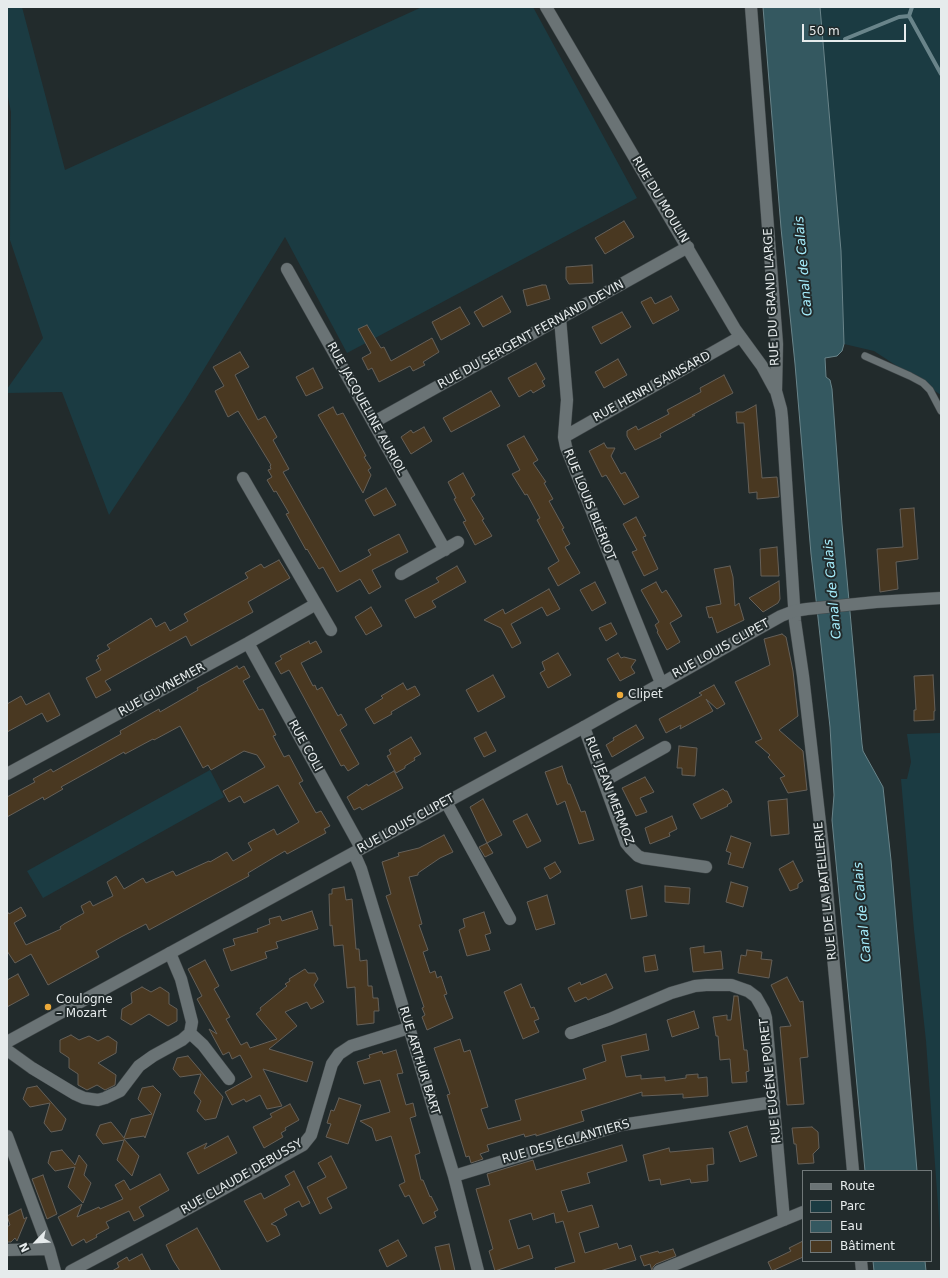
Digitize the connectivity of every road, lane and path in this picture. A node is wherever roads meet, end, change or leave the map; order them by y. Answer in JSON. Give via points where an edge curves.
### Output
{"nodes":[{"id":1,"x":546,"y":7,"type":"edge"},
{"id":2,"x":752,"y":7,"type":"edge"},
{"id":3,"x":688,"y":247,"type":"junction"},
{"id":4,"x":287,"y":269,"type":"dead end"},
{"id":5,"x":560,"y":318,"type":"junction"},
{"id":6,"x":740,"y":337,"type":"junction"},
{"id":7,"x":865,"y":356,"type":"dead end"},
{"id":8,"x":776,"y":391,"type":"junction"},
{"id":9,"x":941,"y":411,"type":"edge"},
{"id":10,"x":374,"y":422,"type":"junction"},
{"id":11,"x":564,"y":436,"type":"junction"},
{"id":12,"x":243,"y":478,"type":"dead end"},
{"id":13,"x":458,"y":542,"type":"dead end"},
{"id":14,"x":445,"y":550,"type":"junction"},
{"id":15,"x":401,"y":574,"type":"dead end"},
{"id":16,"x":941,"y":598,"type":"edge"},
{"id":17,"x":316,"y":604,"type":"junction"},
{"id":18,"x":794,"y":611,"type":"junction"},
{"id":19,"x":331,"y":630,"type":"dead end"},
{"id":20,"x":248,"y":643,"type":"junction"},
{"id":21,"x":661,"y":683,"type":"junction"},
{"id":22,"x":584,"y":727,"type":"junction"},
{"id":23,"x":665,"y":747,"type":"dead end"},
{"id":24,"x":7,"y":774,"type":"edge"},
{"id":25,"x":604,"y":781,"type":"junction"},
{"id":26,"x":446,"y":802,"type":"junction"},
{"id":27,"x":358,"y":850,"type":"junction"},
{"id":28,"x":706,"y":867,"type":"dead end"},
{"id":29,"x":510,"y":919,"type":"dead end"},
{"id":30,"x":170,"y":953,"type":"junction"},
{"id":31,"x":409,"y":1028,"type":"junction"},
{"id":32,"x":190,"y":1033,"type":"junction"},
{"id":33,"x":570,"y":1033,"type":"dead end"},
{"id":34,"x":7,"y":1042,"type":"edge"},
{"id":35,"x":7,"y":1050,"type":"edge"},
{"id":36,"x":229,"y":1079,"type":"dead end"},
{"id":37,"x":774,"y":1102,"type":"junction"},
{"id":38,"x":7,"y":1136,"type":"edge"},
{"id":39,"x":853,"y":1170,"type":"edge"},
{"id":40,"x":454,"y":1176,"type":"junction"},
{"id":41,"x":802,"y":1212,"type":"edge"},
{"id":42,"x":784,"y":1220,"type":"junction"},
{"id":43,"x":7,"y":1250,"type":"edge"},
{"id":44,"x":49,"y":1250,"type":"junction"},
{"id":45,"x":55,"y":1271,"type":"edge"},
{"id":46,"x":72,"y":1271,"type":"edge"},
{"id":47,"x":478,"y":1271,"type":"edge"},
{"id":48,"x":659,"y":1271,"type":"edge"}],
"edges":[{"from":1,"to":3,"type":"street","name":"RUE DU MOULIN"},
{"from":2,"to":8,"type":"street","name":"RUE DU GRAND LARGE","via":[[777,344]]},
{"from":3,"to":5,"type":"street","name":"RUE DU SERGENT FERNAND DEVIN"},
{"from":3,"to":6,"type":"street","name":"RUE DU MOULIN"},
{"from":4,"to":10,"type":"street","name":"RUE JACQUELINE AURIOL"},
{"from":5,"to":10,"type":"street","name":"RUE DU SERGENT FERNAND DEVIN"},
{"from":5,"to":11,"type":"street","name":"RUE LOUIS BLÉRIOT","via":[[567,400]]},
{"from":6,"to":8,"type":"street","name":"RUE DU MOULIN","via":[[762,366]]},
{"from":6,"to":11,"type":"street","name":"RUE HENRI SAINSARD"},
{"from":7,"to":9,"type":"lane","via":[[923,383],[930,390]]},
{"from":8,"to":18,"type":"street","name":"RUE DU GRAND LARGE","via":[[782,418]]},
{"from":10,"to":14,"type":"street","name":"RUE JACQUELINE AURIOL"},
{"from":11,"to":21,"type":"street","name":"RUE LOUIS BLÉRIOT","via":[[568,455]]},
{"from":12,"to":17,"type":"street"},
{"from":13,"to":14,"type":"street"},
{"from":14,"to":15,"type":"street"},
{"from":16,"to":18,"type":"street","name":"RUE LOUIS CLIPET"},
{"from":17,"to":19,"type":"street"},
{"from":17,"to":20,"type":"street","name":"RUE GUYNEMER"},
{"from":18,"to":21,"type":"street","name":"RUE LOUIS CLIPET","via":[[769,622]]},
{"from":18,"to":39,"type":"street","name":"RUE DE LA BATELLERIE","via":[[804,676],[823,849]]},
{"from":20,"to":24,"type":"street","name":"RUE GUYNEMER"},
{"from":20,"to":27,"type":"street","name":"RUE COLI"},
{"from":21,"to":22,"type":"street","name":"RUE LOUIS CLIPET"},
{"from":22,"to":25,"type":"street","name":"RUE JEAN MERMOZ"},
{"from":22,"to":26,"type":"street","name":"RUE LOUIS CLIPET"},
{"from":23,"to":25,"type":"street"},
{"from":25,"to":28,"type":"street","name":"RUE JEAN MERMOZ","via":[[626,843],[634,853],[643,858]]},
{"from":26,"to":27,"type":"street","name":"RUE LOUIS CLIPET"},
{"from":26,"to":29,"type":"street"},
{"from":27,"to":30,"type":"street","name":"RUE LOUIS CLIPET"},
{"from":27,"to":31,"type":"street","name":"RUE ARTHUR BART","via":[[361,869]]},
{"from":30,"to":32,"type":"street","via":[[192,1022]]},
{"from":30,"to":34,"type":"street","name":"RUE LOUIS CLIPET"},
{"from":31,"to":40,"type":"street","name":"RUE ARTHUR BART"},
{"from":31,"to":46,"type":"street","name":"RUE CLAUDE DEBUSSY","via":[[351,1046],[339,1054],[332,1064],[311,1135],[303,1145]]},
{"from":32,"to":35,"type":"street","via":[[140,1066],[120,1091],[98,1100],[75,1094]]},
{"from":32,"to":36,"type":"street","via":[[203,1045]]},
{"from":33,"to":37,"type":"street","name":"RUE EUGÉNE POIRET","via":[[683,989],[706,985],[731,985],[741,988],[756,997],[764,1011]]},
{"from":37,"to":40,"type":"street","name":"RUE DES ÉGLANTIERS","via":[[621,1124]]},
{"from":37,"to":42,"type":"street","name":"RUE EUGÉNE POIRET"},
{"from":38,"to":44,"type":"street"},
{"from":40,"to":47,"type":"street","name":"RUE ARTHUR BART"},
{"from":41,"to":42,"type":"street"},
{"from":42,"to":48,"type":"street"},
{"from":43,"to":44,"type":"street"},
{"from":44,"to":45,"type":"street"}]}
